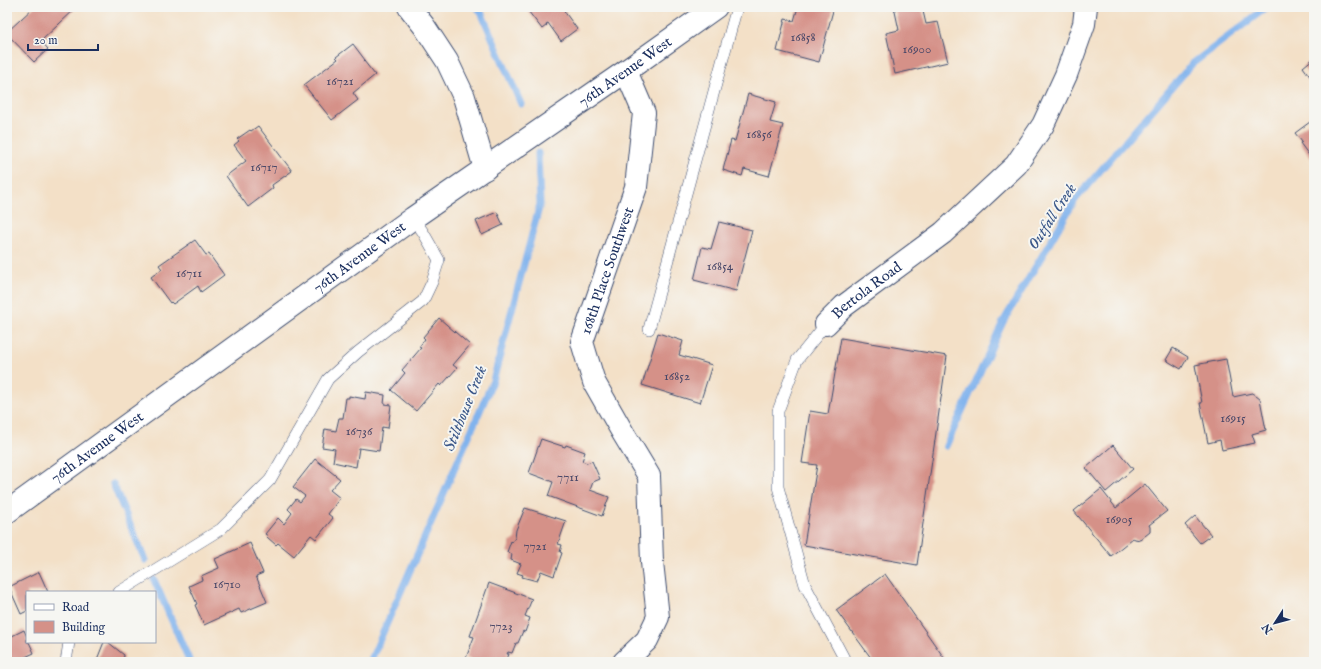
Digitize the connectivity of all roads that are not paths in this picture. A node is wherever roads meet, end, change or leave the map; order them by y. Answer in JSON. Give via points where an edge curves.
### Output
{"nodes":[{"id":1,"x":410,"y":7,"type":"edge"},
{"id":2,"x":716,"y":7,"type":"edge"},
{"id":3,"x":737,"y":7,"type":"edge"},
{"id":4,"x":1086,"y":7,"type":"edge"},
{"id":5,"x":626,"y":71,"type":"junction"},
{"id":6,"x":484,"y":169,"type":"junction"},
{"id":7,"x":412,"y":218,"type":"junction"},
{"id":8,"x":826,"y":324,"type":"joint"},
{"id":9,"x":649,"y":329,"type":"dead end"},
{"id":10,"x":7,"y":512,"type":"edge"},
{"id":11,"x":121,"y":591,"type":"edge"},
{"id":12,"x":70,"y":643,"type":"edge"},
{"id":13,"x":66,"y":662,"type":"edge"},
{"id":14,"x":624,"y":662,"type":"edge"},
{"id":15,"x":846,"y":662,"type":"edge"}],
"edges":[{"from":1,"to":6,"type":"street","via":[[447,61],[464,97]]},
{"from":2,"to":5,"type":"street","name":"76th Avenue West"},
{"from":3,"to":9,"type":"lane"},
{"from":4,"to":8,"type":"street","name":"Bertola Road","via":[[1084,24],[1066,75],[1043,125],[1016,165],[943,233],[844,306]]},
{"from":5,"to":6,"type":"street","name":"76th Avenue West"},
{"from":5,"to":14,"type":"street","name":"168th Place Southwest","via":[[644,113],[636,188],[582,342],[594,382],[649,476],[652,562],[658,617],[647,640]]},
{"from":6,"to":7,"type":"street","name":"76th Avenue West"},
{"from":7,"to":10,"type":"street","name":"76th Avenue West"},
{"from":7,"to":11,"type":"lane","via":[[439,260],[424,301],[358,352],[328,379],[270,480],[221,529]]},
{"from":8,"to":15,"type":"lane","name":"Bertola Road","via":[[797,360],[778,411],[778,487],[805,585]]},
{"from":12,"to":13,"type":"lane"}]}
